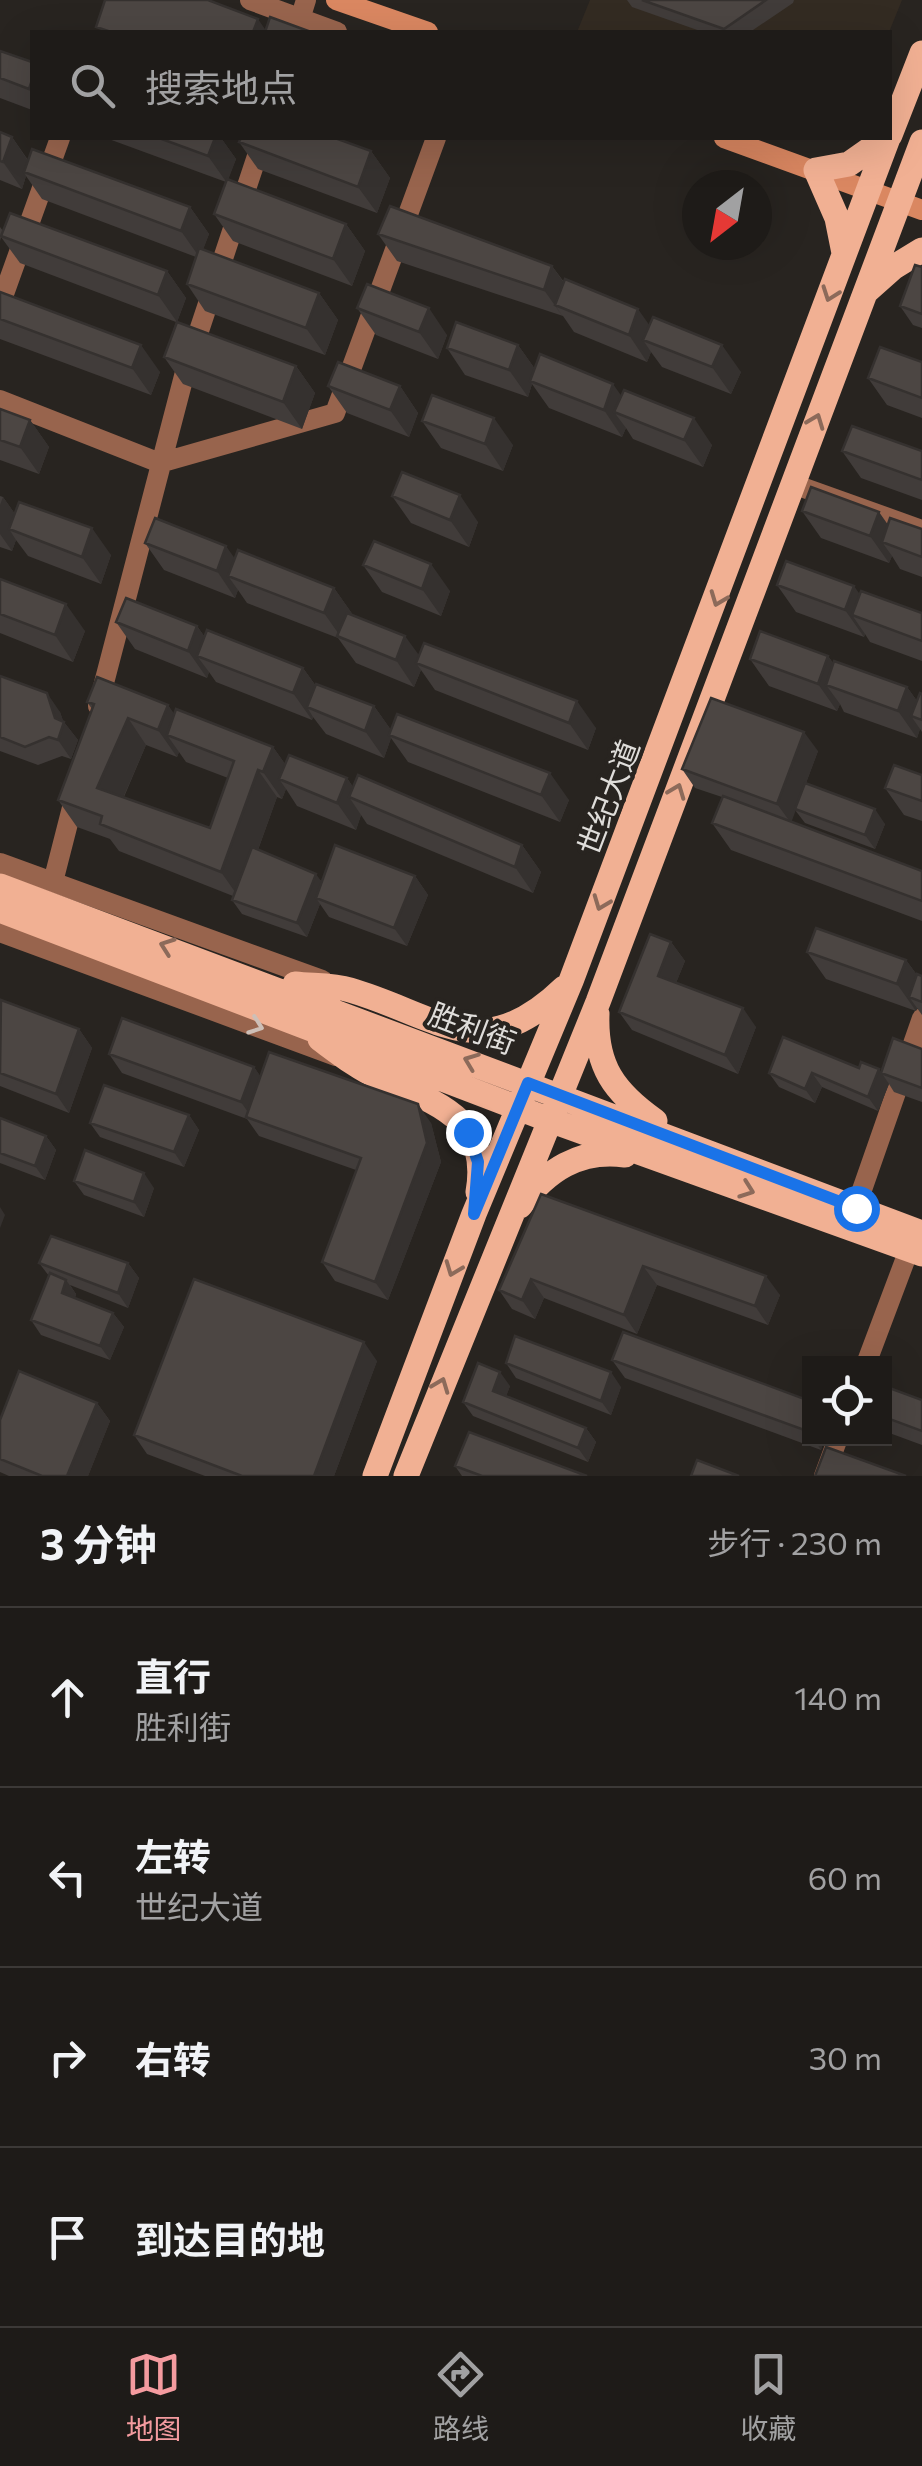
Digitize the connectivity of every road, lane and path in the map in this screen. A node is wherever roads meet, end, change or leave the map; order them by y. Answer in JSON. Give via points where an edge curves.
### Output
{"nodes":[{"id":1,"x":250,"y":0,"type":"edge"},
{"id":2,"x":306,"y":0,"type":"edge"},
{"id":3,"x":336,"y":0,"type":"edge"},
{"id":4,"x":363,"y":4,"type":"edge"},
{"id":5,"x":297,"y":30,"type":"edge"},
{"id":6,"x":332,"y":30,"type":"edge"},
{"id":7,"x":423,"y":30,"type":"edge"},
{"id":8,"x":922,"y":53,"type":"edge"},
{"id":9,"x":892,"y":128,"type":"edge"},
{"id":10,"x":59,"y":140,"type":"edge"},
{"id":11,"x":262,"y":140,"type":"edge"},
{"id":12,"x":435,"y":140,"type":"edge"},
{"id":13,"x":730,"y":140,"type":"edge"},
{"id":14,"x":883,"y":140,"type":"edge"},
{"id":15,"x":887,"y":140,"type":"edge"},
{"id":16,"x":922,"y":142,"type":"edge"},
{"id":17,"x":816,"y":170,"type":"junction"},
{"id":18,"x":868,"y":188,"type":"junction"},
{"id":19,"x":922,"y":210,"type":"edge"},
{"id":20,"x":922,"y":250,"type":"edge"},
{"id":21,"x":844,"y":254,"type":"junction"},
{"id":22,"x":864,"y":295,"type":"junction"},
{"id":23,"x":0,"y":306,"type":"edge"},
{"id":24,"x":0,"y":400,"type":"edge"},
{"id":25,"x":160,"y":463,"type":"junction"},
{"id":26,"x":792,"y":484,"type":"junction"},
{"id":27,"x":922,"y":530,"type":"edge"},
{"id":28,"x":92,"y":730,"type":"edge"},
{"id":29,"x":82,"y":768,"type":"edge"},
{"id":30,"x":0,"y":863,"type":"edge"},
{"id":31,"x":53,"y":882,"type":"junction"},
{"id":32,"x":0,"y":886,"type":"edge"},
{"id":33,"x":0,"y":910,"type":"edge"},
{"id":34,"x":0,"y":933,"type":"edge"},
{"id":35,"x":259,"y":980,"type":"junction"},
{"id":36,"x":572,"y":981,"type":"junction"},
{"id":37,"x":347,"y":989,"type":"junction"},
{"id":38,"x":598,"y":1002,"type":"junction"},
{"id":39,"x":922,"y":1018,"type":"edge"},
{"id":40,"x":296,"y":1020,"type":"junction"},
{"id":41,"x":347,"y":1060,"type":"junction"},
{"id":42,"x":522,"y":1095,"type":"junction"},
{"id":43,"x":553,"y":1107,"type":"junction"},
{"id":44,"x":694,"y":1158,"type":"junction"},
{"id":45,"x":856,"y":1208,"type":"junction"},
{"id":46,"x":474,"y":1214,"type":"junction"},
{"id":47,"x":502,"y":1230,"type":"junction"},
{"id":48,"x":917,"y":1241,"type":"edge"},
{"id":49,"x":869,"y":1356,"type":"edge"},
{"id":50,"x":835,"y":1446,"type":"edge"},
{"id":51,"x":375,"y":1476,"type":"edge"},
{"id":52,"x":406,"y":1476,"type":"edge"},
{"id":53,"x":824,"y":1476,"type":"edge"}],
"edges":[{"from":1,"to":6,"type":"street"},
{"from":2,"to":5,"type":"street"},
{"from":3,"to":4,"type":"street"},
{"from":4,"to":7,"type":"street"},
{"from":8,"to":9,"type":"main road","name":"世纪大道"},
{"from":10,"to":23,"type":"street"},
{"from":11,"to":25,"type":"street"},
{"from":12,"to":25,"type":"street","via":[[335,413]]},
{"from":13,"to":17,"type":"street"},
{"from":14,"to":17,"type":"main road","via":[[861,158]]},
{"from":15,"to":18,"type":"main road","name":"世纪大道"},
{"from":16,"to":22,"type":"main road"},
{"from":17,"to":18,"type":"street"},
{"from":17,"to":21,"type":"main road","via":[[832,202]]},
{"from":18,"to":19,"type":"street"},
{"from":18,"to":21,"type":"main road","name":"世纪大道"},
{"from":20,"to":22,"type":"main road"},
{"from":21,"to":36,"type":"main road","name":"世纪大道","one_way":true},
{"from":26,"to":22,"type":"main road","one_way":true},
{"from":24,"to":25,"type":"street"},
{"from":25,"to":28,"type":"street"},
{"from":26,"to":27,"type":"street"},
{"from":38,"to":26,"type":"main road","one_way":true},
{"from":29,"to":31,"type":"street"},
{"from":30,"to":31,"type":"street"},
{"from":31,"to":37,"type":"street"},
{"from":35,"to":32,"type":"main road","name":"胜利街","one_way":true},
{"from":33,"to":40,"type":"main road","name":"胜利街"},
{"from":34,"to":41,"type":"street","one_way":true},
{"from":35,"to":37,"type":"main road"},
{"from":42,"to":35,"type":"main road","name":"胜利街","one_way":true},
{"from":36,"to":37,"type":"main road","via":[[523,1019],[474,1033]]},
{"from":36,"to":42,"type":"main road","name":"世纪大道"},
{"from":38,"to":43,"type":"main road"},
{"from":38,"to":44,"type":"main road","via":[[600,1060],[615,1088]]},
{"from":39,"to":45,"type":"street"},
{"from":40,"to":41,"type":"main road"},
{"from":40,"to":42,"type":"main road","name":"胜利街"},
{"from":41,"to":46,"type":"main road","via":[[456,1116],[478,1162]]},
{"from":42,"to":43,"type":"main road","name":"胜利街"},
{"from":42,"to":46,"type":"main road","name":"世纪大道"},
{"from":43,"to":44,"type":"main road","name":"胜利街"},
{"from":43,"to":47,"type":"main road"},
{"from":44,"to":45,"type":"main road","name":"胜利街"},
{"from":44,"to":47,"type":"main road","via":[[586,1154],[549,1174]]},
{"from":44,"to":48,"type":"main road","name":"胜利街","one_way":true},
{"from":45,"to":48,"type":"main road","name":"胜利街"},
{"from":46,"to":51,"type":"main road","name":"世纪大道","one_way":true},
{"from":52,"to":47,"type":"main road","one_way":true},
{"from":48,"to":49,"type":"street"},
{"from":50,"to":53,"type":"street"}]}
